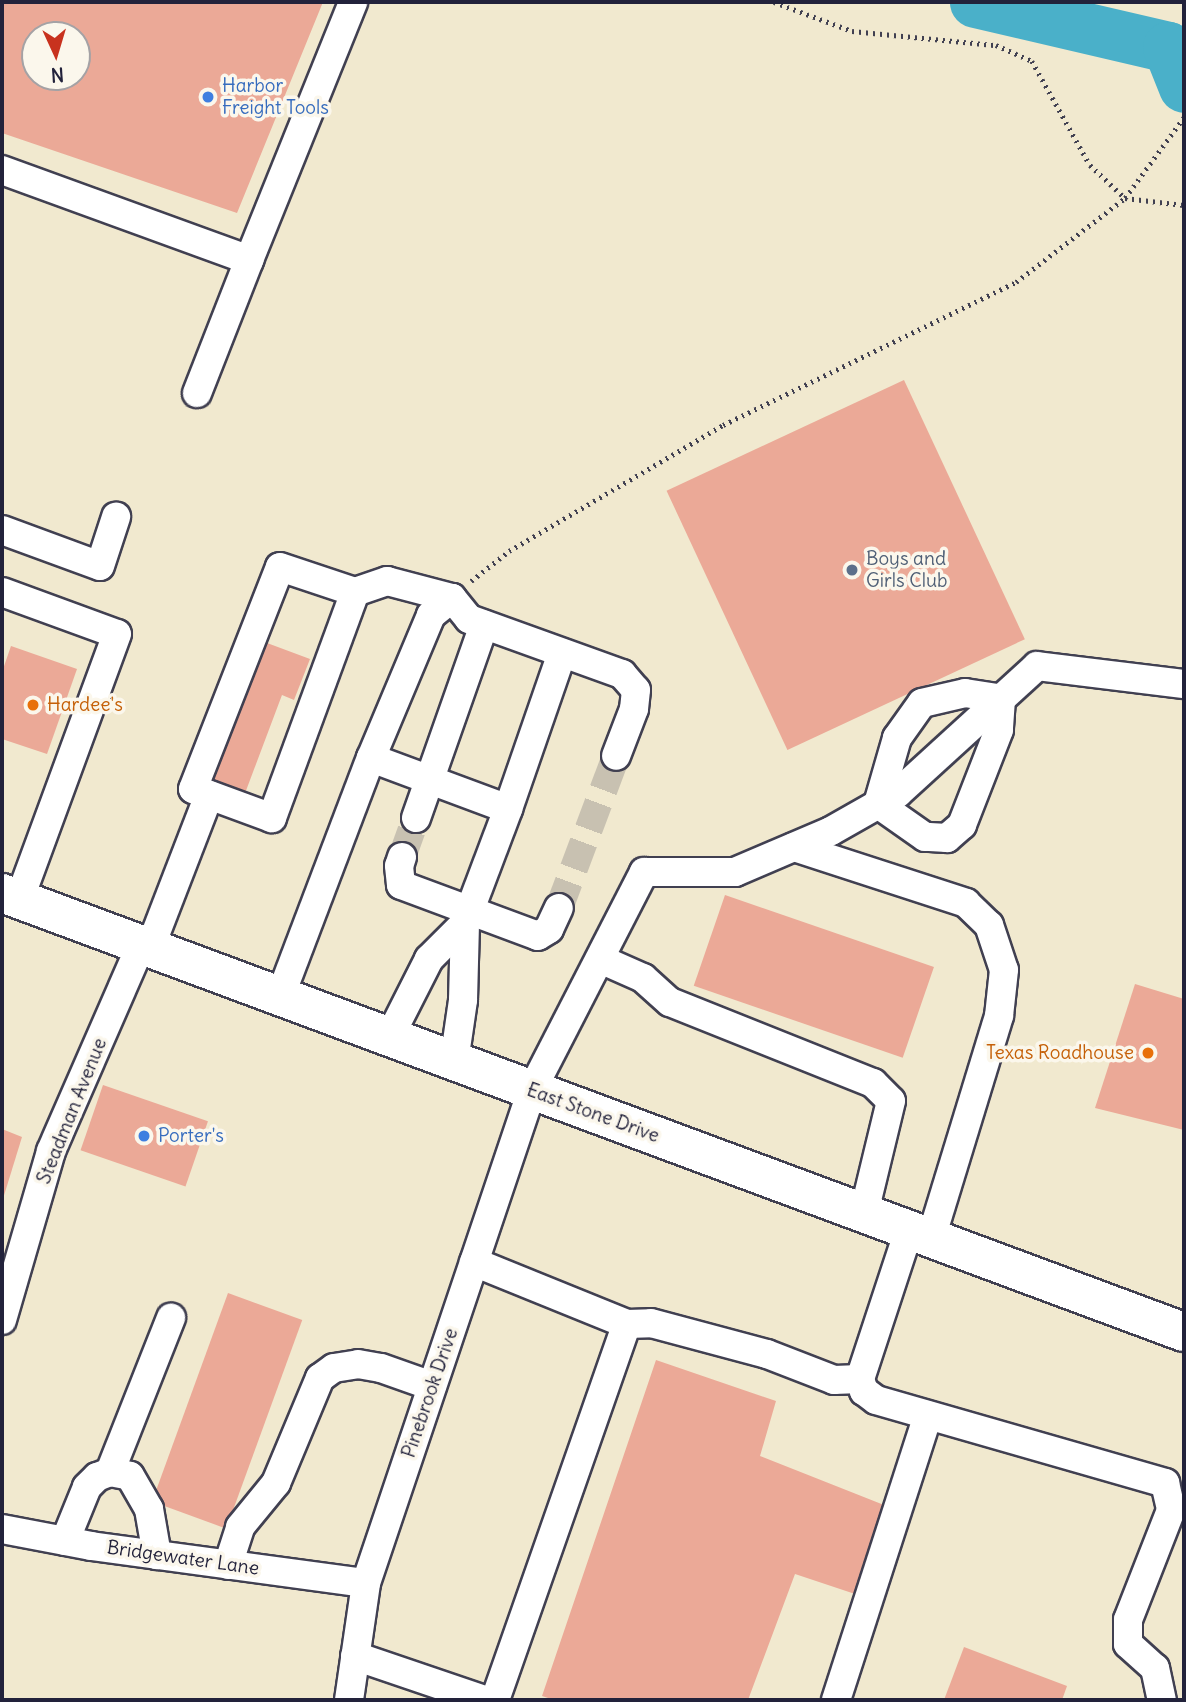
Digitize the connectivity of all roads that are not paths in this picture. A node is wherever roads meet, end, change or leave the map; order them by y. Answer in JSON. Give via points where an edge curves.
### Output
{"nodes":[{"id":1,"x":353,"y":2,"type":"edge"},
{"id":2,"x":2,"y":170,"type":"edge"},
{"id":3,"x":249,"y":260,"type":"junction"},
{"id":4,"x":197,"y":393,"type":"dead end"},
{"id":5,"x":116,"y":517,"type":"dead end"},
{"id":6,"x":2,"y":530,"type":"edge"},
{"id":7,"x":2,"y":592,"type":"edge"},
{"id":8,"x":355,"y":592,"type":"junction"},
{"id":9,"x":452,"y":598,"type":"junction"},
{"id":10,"x":484,"y":625,"type":"junction"},
{"id":11,"x":562,"y":653,"type":"junction"},
{"id":12,"x":1184,"y":684,"type":"edge"},
{"id":13,"x":1001,"y":699,"type":"junction"},
{"id":14,"x":617,"y":756,"type":"tunnel mouth"},
{"id":15,"x":371,"y":758,"type":"junction"},
{"id":16,"x":430,"y":780,"type":"junction"},
{"id":17,"x":209,"y":794,"type":"junction"},
{"id":18,"x":878,"y":804,"type":"junction"},
{"id":19,"x":508,"y":809,"type":"junction"},
{"id":20,"x":416,"y":818,"type":"tunnel mouth"},
{"id":21,"x":794,"y":847,"type":"junction"},
{"id":22,"x":402,"y":857,"type":"tunnel mouth"},
{"id":23,"x":11,"y":897,"type":"edge"},
{"id":24,"x":559,"y":908,"type":"tunnel mouth"},
{"id":25,"x":467,"y":917,"type":"junction"},
{"id":26,"x":146,"y":947,"type":"junction"},
{"id":27,"x":600,"y":959,"type":"junction"},
{"id":28,"x":280,"y":997,"type":"junction"},
{"id":29,"x":389,"y":1038,"type":"junction"},
{"id":30,"x":454,"y":1062,"type":"junction"},
{"id":31,"x":531,"y":1090,"type":"junction"},
{"id":32,"x":864,"y":1213,"type":"junction"},
{"id":33,"x":920,"y":1234,"type":"junction"},
{"id":34,"x":474,"y":1262,"type":"junction"},
{"id":35,"x":171,"y":1318,"type":"dead end"},
{"id":36,"x":2,"y":1320,"type":"edge"},
{"id":37,"x":627,"y":1324,"type":"junction"},
{"id":38,"x":1184,"y":1332,"type":"edge"},
{"id":39,"x":860,"y":1379,"type":"junction"},
{"id":40,"x":432,"y":1387,"type":"junction"},
{"id":41,"x":928,"y":1415,"type":"junction"},
{"id":42,"x":110,"y":1472,"type":"junction"},
{"id":43,"x":2,"y":1529,"type":"edge"},
{"id":44,"x":65,"y":1541,"type":"junction"},
{"id":45,"x":158,"y":1555,"type":"junction"},
{"id":46,"x":228,"y":1565,"type":"junction"},
{"id":47,"x":366,"y":1583,"type":"junction"},
{"id":48,"x":355,"y":1657,"type":"junction"},
{"id":49,"x":349,"y":1700,"type":"edge"},
{"id":50,"x":484,"y":1700,"type":"edge"},
{"id":51,"x":495,"y":1700,"type":"edge"},
{"id":52,"x":836,"y":1700,"type":"edge"},
{"id":53,"x":1162,"y":1700,"type":"edge"}],
"edges":[{"from":1,"to":3,"type":"street"},
{"from":2,"to":3,"type":"street"},
{"from":3,"to":4,"type":"street"},
{"from":5,"to":6,"type":"street","via":[[100,566]]},
{"from":7,"to":23,"type":"street","via":[[117,634]]},
{"from":8,"to":9,"type":"street","via":[[387,582]]},
{"from":8,"to":17,"type":"street","via":[[272,818]]},
{"from":8,"to":17,"type":"street","via":[[280,567],[193,789]]},
{"from":9,"to":10,"type":"street","via":[[469,620]]},
{"from":9,"to":15,"type":"street","via":[[431,615]]},
{"from":10,"to":11,"type":"street"},
{"from":10,"to":16,"type":"street"},
{"from":11,"to":14,"type":"street","via":[[622,674],[636,690]]},
{"from":11,"to":19,"type":"street"},
{"from":12,"to":13,"type":"street","via":[[1037,666]]},
{"from":13,"to":18,"type":"street","via":[[898,793]]},
{"from":13,"to":18,"type":"street","via":[[965,693],[922,703],[897,738]]},
{"from":13,"to":18,"type":"street","via":[[999,730],[962,825],[947,838],[925,837]]},
{"from":15,"to":16,"type":"street"},
{"from":15,"to":28,"type":"street"},
{"from":16,"to":19,"type":"street"},
{"from":16,"to":20,"type":"street"},
{"from":17,"to":26,"type":"street","name":"Steadman Avenue"},
{"from":18,"to":21,"type":"street"},
{"from":19,"to":25,"type":"street"},
{"from":21,"to":27,"type":"street","name":"Pinebrook Drive","via":[[735,872],[644,872]]},
{"from":21,"to":33,"type":"street","via":[[966,903],[989,925],[1004,970],[999,1016]]},
{"from":22,"to":25,"type":"street","via":[[401,885]]},
{"from":23,"to":26,"type":"highway","name":"East Stone Drive"},
{"from":24,"to":25,"type":"street","via":[[549,929],[538,936]]},
{"from":25,"to":29,"type":"street","via":[[429,959]]},
{"from":25,"to":30,"type":"street"},
{"from":26,"to":28,"type":"highway","name":"East Stone Drive"},
{"from":26,"to":36,"type":"street","name":"Steadman Avenue","via":[[51,1151]]},
{"from":27,"to":31,"type":"street","name":"Pinebrook Drive"},
{"from":27,"to":32,"type":"street","via":[[643,978],[670,1002],[873,1083],[891,1101]]},
{"from":28,"to":29,"type":"highway","name":"East Stone Drive"},
{"from":29,"to":30,"type":"highway","name":"East Stone Drive"},
{"from":30,"to":31,"type":"highway","name":"East Stone Drive"},
{"from":31,"to":32,"type":"highway","name":"East Stone Drive"},
{"from":31,"to":34,"type":"street","name":"Pinebrook Drive"},
{"from":32,"to":33,"type":"highway","name":"East Stone Drive"},
{"from":33,"to":38,"type":"highway","name":"East Stone Drive"},
{"from":33,"to":39,"type":"street"},
{"from":34,"to":37,"type":"street"},
{"from":34,"to":40,"type":"street","name":"Pinebrook Drive"},
{"from":35,"to":42,"type":"street"},
{"from":37,"to":39,"type":"street","via":[[651,1323],[767,1354],[834,1381]]},
{"from":37,"to":51,"type":"street"},
{"from":39,"to":41,"type":"street","via":[[864,1391],[876,1400]]},
{"from":40,"to":46,"type":"street","via":[[358,1364],[334,1368],[320,1378],[276,1483],[240,1527]]},
{"from":40,"to":47,"type":"street","name":"Pinebrook Drive"},
{"from":41,"to":52,"type":"street"},
{"from":41,"to":53,"type":"street","via":[[1166,1483],[1171,1510],[1128,1620],[1128,1644],[1155,1668]]},
{"from":42,"to":44,"type":"street","via":[[87,1487]]},
{"from":42,"to":45,"type":"street","via":[[130,1476],[149,1509]]},
{"from":43,"to":44,"type":"street","name":"Bridgewater Lane"},
{"from":44,"to":45,"type":"street","name":"Bridgewater Lane"},
{"from":45,"to":46,"type":"street","name":"Bridgewater Lane"},
{"from":46,"to":47,"type":"street","name":"Bridgewater Lane"},
{"from":47,"to":48,"type":"street","name":"Pinebrook Drive"},
{"from":48,"to":49,"type":"street","name":"Pinebrook Drive"},
{"from":48,"to":50,"type":"street"}]}
